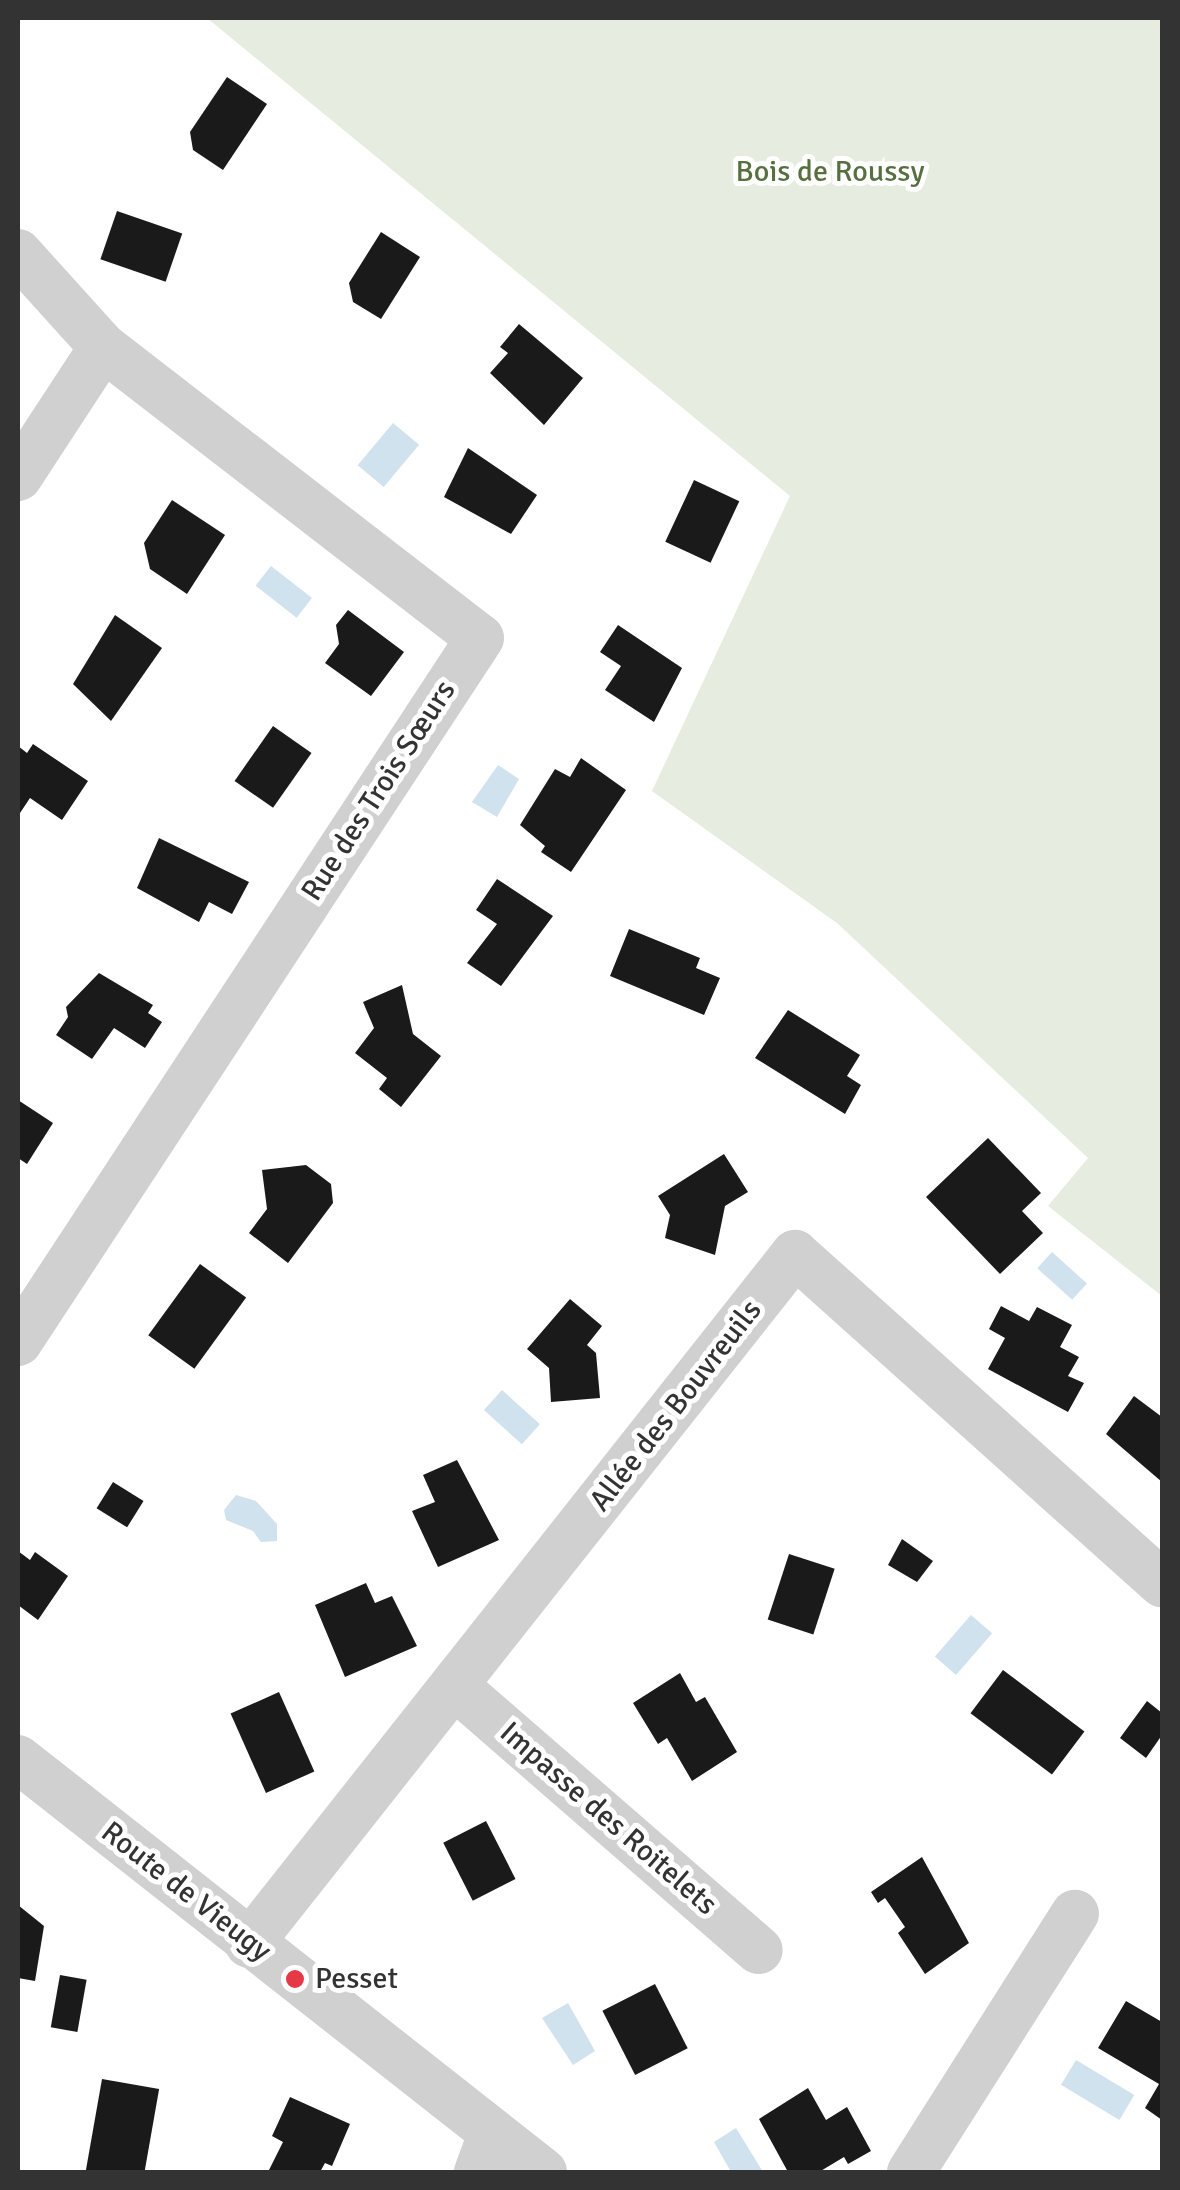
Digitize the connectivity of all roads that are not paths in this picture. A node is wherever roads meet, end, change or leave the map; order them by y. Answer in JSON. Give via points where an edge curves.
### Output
{"nodes":[{"id":1,"x":18,"y":253,"type":"edge"},
{"id":2,"x":103,"y":347,"type":"junction"},
{"id":3,"x":18,"y":477,"type":"edge"},
{"id":4,"x":35,"y":1277,"type":"edge"},
{"id":5,"x":18,"y":1342,"type":"edge"},
{"id":6,"x":1162,"y":1583,"type":"edge"},
{"id":7,"x":456,"y":1687,"type":"junction"},
{"id":8,"x":18,"y":1759,"type":"edge"},
{"id":9,"x":1075,"y":1914,"type":"dead end"},
{"id":10,"x":250,"y":1944,"type":"junction"},
{"id":11,"x":760,"y":1950,"type":"dead end"},
{"id":12,"x":485,"y":2153,"type":"edge"},
{"id":13,"x":543,"y":2172,"type":"edge"},
{"id":14,"x":910,"y":2172,"type":"edge"}],
"edges":[{"from":1,"to":2,"type":"street","name":"Rue des Trois Sœurs"},
{"from":2,"to":3,"type":"street"},
{"from":2,"to":4,"type":"street","name":"Rue des Trois Sœurs","via":[[480,638]]},
{"from":4,"to":5,"type":"street","name":"Rue des Trois Sœurs"},
{"from":6,"to":7,"type":"street","name":"Allée des Bouvreuils","via":[[795,1254]]},
{"from":7,"to":10,"type":"street","name":"Allée des Bouvreuils"},
{"from":7,"to":11,"type":"street","name":"Impasse des Roitelets"},
{"from":8,"to":10,"type":"street","name":"Route de Vieugy"},
{"from":9,"to":14,"type":"street"},
{"from":10,"to":12,"type":"street","name":"Route de Vieugy"},
{"from":12,"to":13,"type":"street","name":"Route de Vieugy"}]}
